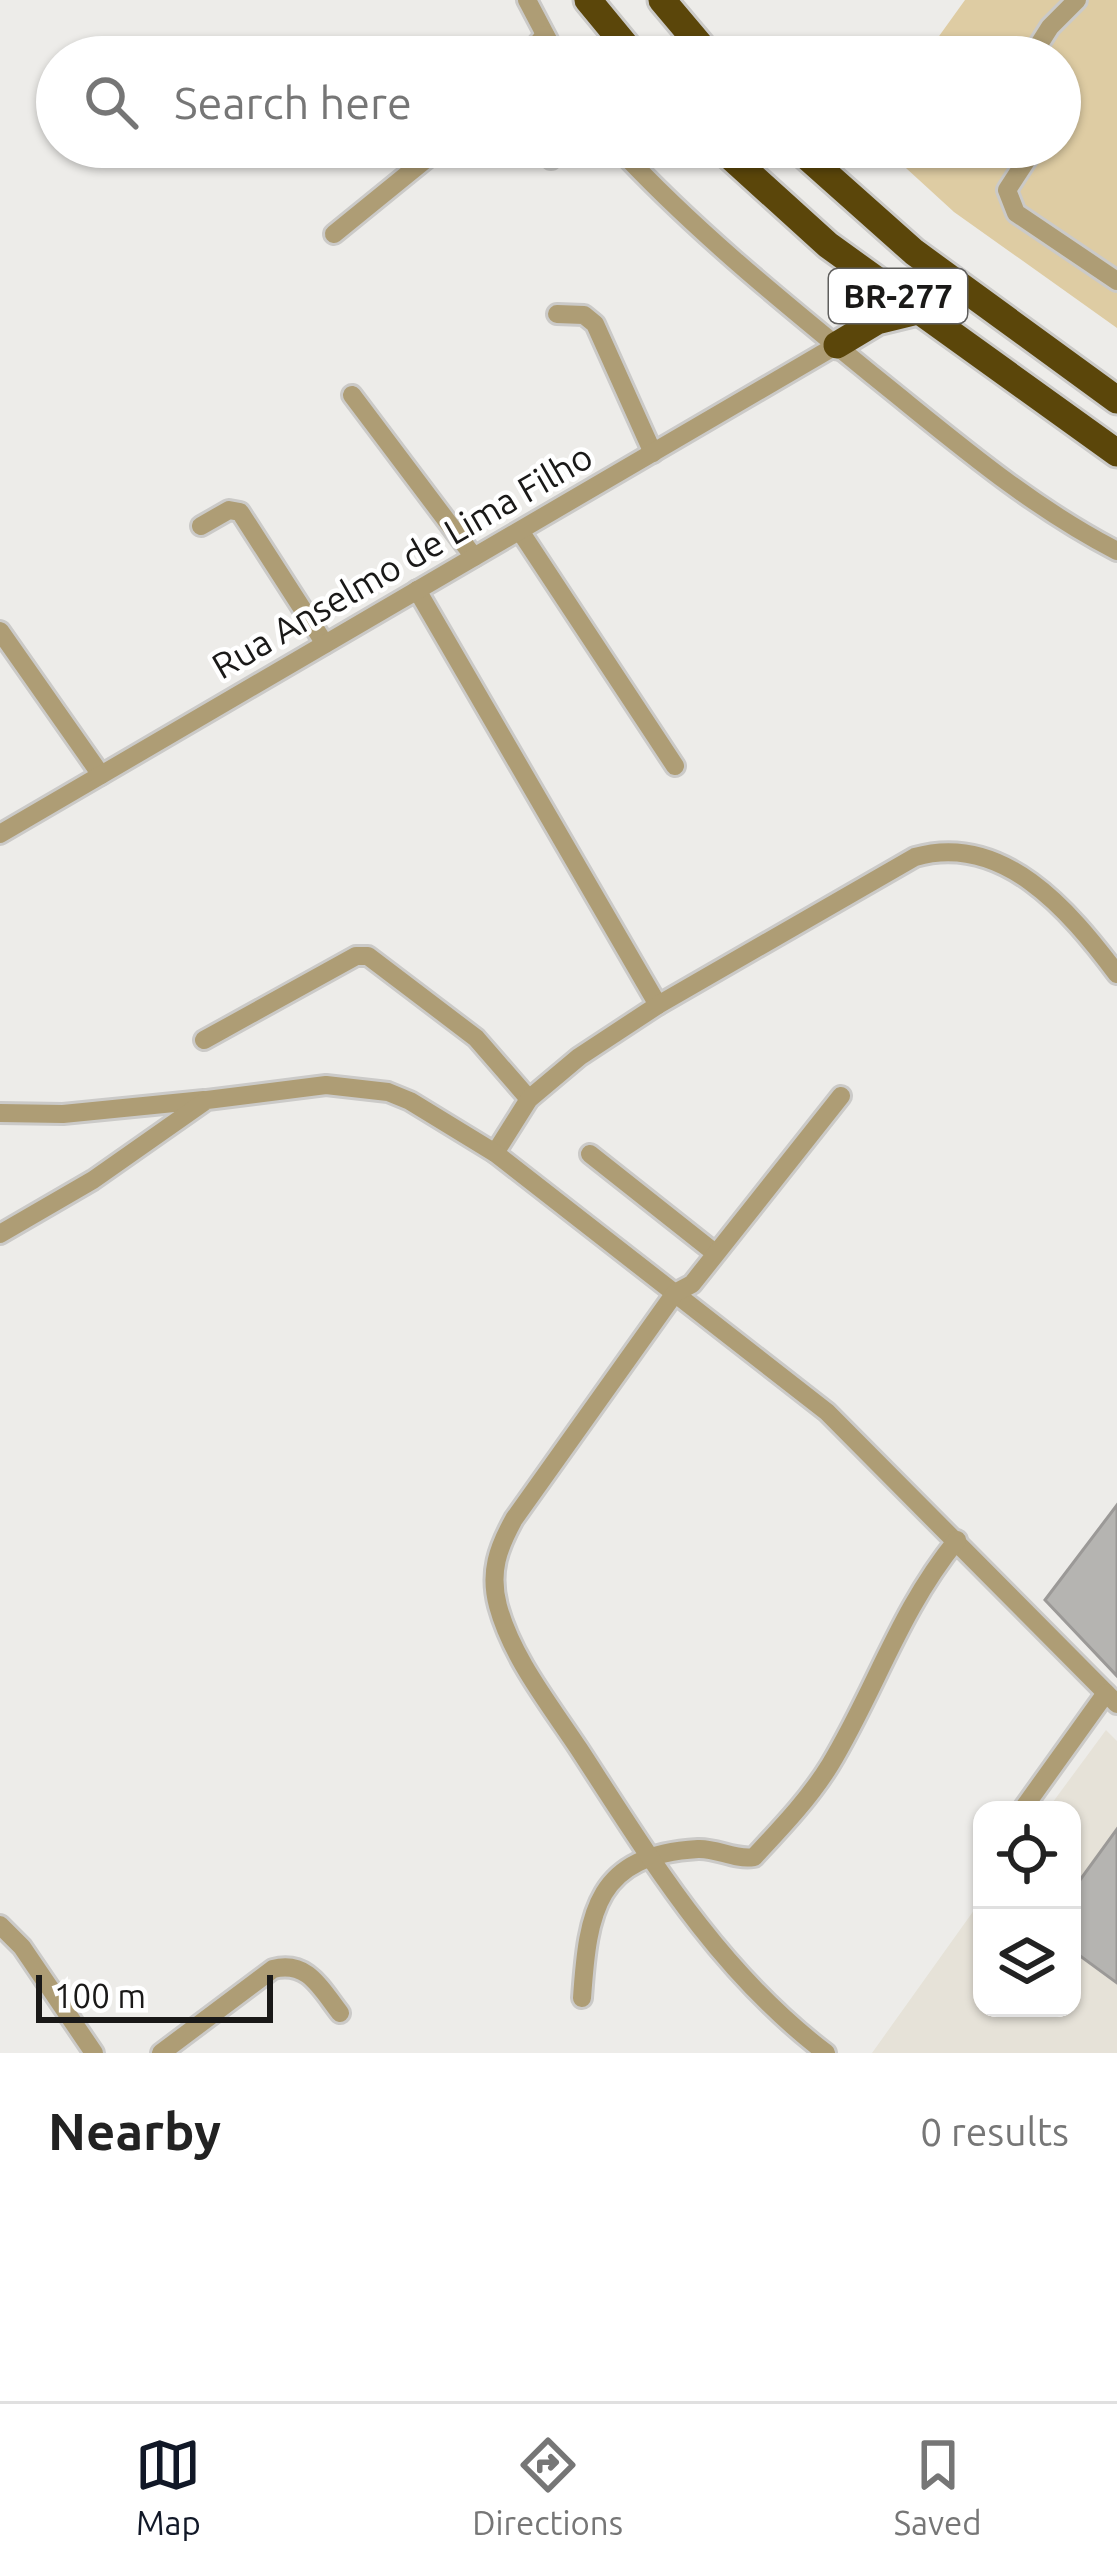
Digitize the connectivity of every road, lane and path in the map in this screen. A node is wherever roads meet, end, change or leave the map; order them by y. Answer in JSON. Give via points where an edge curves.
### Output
{"nodes":[{"id":1,"x":527,"y":0,"type":"edge"},
{"id":2,"x":588,"y":0,"type":"edge"},
{"id":3,"x":662,"y":0,"type":"edge"},
{"id":4,"x":1077,"y":0,"type":"edge"},
{"id":5,"x":544,"y":34,"type":"edge"},
{"id":6,"x":618,"y":36,"type":"edge"},
{"id":7,"x":692,"y":36,"type":"edge"},
{"id":8,"x":1044,"y":36,"type":"edge"},
{"id":9,"x":415,"y":168,"type":"edge"},
{"id":10,"x":639,"y":168,"type":"edge"},
{"id":11,"x":743,"y":168,"type":"edge"},
{"id":12,"x":820,"y":168,"type":"edge"},
{"id":13,"x":1021,"y":168,"type":"edge"},
{"id":14,"x":334,"y":234,"type":"dead end"},
{"id":15,"x":1117,"y":281,"type":"edge"},
{"id":16,"x":918,"y":311,"type":"junction"},
{"id":17,"x":557,"y":314,"type":"dead end"},
{"id":18,"x":837,"y":345,"type":"junction"},
{"id":19,"x":352,"y":394,"type":"dead end"},
{"id":20,"x":1117,"y":400,"type":"edge"},
{"id":21,"x":653,"y":453,"type":"junction"},
{"id":22,"x":1117,"y":454,"type":"edge"},
{"id":23,"x":201,"y":526,"type":"dead end"},
{"id":24,"x":520,"y":531,"type":"junction"},
{"id":25,"x":1117,"y":551,"type":"edge"},
{"id":26,"x":474,"y":557,"type":"junction"},
{"id":27,"x":417,"y":590,"type":"junction"},
{"id":28,"x":0,"y":631,"type":"edge"},
{"id":29,"x":325,"y":644,"type":"junction"},
{"id":30,"x":675,"y":766,"type":"dead end"},
{"id":31,"x":101,"y":775,"type":"junction"},
{"id":32,"x":0,"y":834,"type":"edge"},
{"id":33,"x":1117,"y":974,"type":"edge"},
{"id":34,"x":658,"y":1005,"type":"junction"},
{"id":35,"x":204,"y":1040,"type":"dead end"},
{"id":36,"x":841,"y":1096,"type":"dead end"},
{"id":37,"x":207,"y":1100,"type":"junction"},
{"id":38,"x":529,"y":1100,"type":"junction"},
{"id":39,"x":0,"y":1113,"type":"edge"},
{"id":40,"x":495,"y":1154,"type":"junction"},
{"id":41,"x":590,"y":1154,"type":"dead end"},
{"id":42,"x":0,"y":1234,"type":"edge"},
{"id":43,"x":715,"y":1253,"type":"junction"},
{"id":44,"x":675,"y":1293,"type":"junction"},
{"id":45,"x":956,"y":1540,"type":"junction"},
{"id":46,"x":1111,"y":1698,"type":"edge"},
{"id":47,"x":1029,"y":1801,"type":"edge"},
{"id":48,"x":648,"y":1855,"type":"junction"},
{"id":49,"x":0,"y":1925,"type":"edge"},
{"id":50,"x":582,"y":1998,"type":"dead end"},
{"id":51,"x":340,"y":2013,"type":"dead end"},
{"id":52,"x":94,"y":2053,"type":"edge"},
{"id":53,"x":161,"y":2053,"type":"edge"},
{"id":54,"x":826,"y":2053,"type":"edge"}],
"edges":[{"from":1,"to":5,"type":"street"},
{"from":2,"to":6,"type":"highway"},
{"from":3,"to":7,"type":"highway"},
{"from":4,"to":8,"type":"street"},
{"from":9,"to":14,"type":"street"},
{"from":10,"to":18,"type":"street"},
{"from":11,"to":16,"type":"highway","number":"BR-277"},
{"from":12,"to":20,"type":"highway","number":"BR-277","via":[[914,252]]},
{"from":13,"to":15,"type":"street","via":[[1007,190],[1016,212]]},
{"from":16,"to":18,"type":"highway","via":[[877,321]]},
{"from":16,"to":22,"type":"highway","number":"BR-277"},
{"from":17,"to":21,"type":"street","via":[[596,324]]},
{"from":18,"to":21,"type":"street","name":"Rua Anselmo de Lima Filho"},
{"from":18,"to":25,"type":"street","via":[[1014,489]]},
{"from":19,"to":26,"type":"street"},
{"from":21,"to":24,"type":"street","name":"Rua Anselmo de Lima Filho"},
{"from":23,"to":29,"type":"street","via":[[240,512]]},
{"from":24,"to":26,"type":"street","name":"Rua Anselmo de Lima Filho"},
{"from":24,"to":30,"type":"street"},
{"from":26,"to":27,"type":"street","name":"Rua Anselmo de Lima Filho"},
{"from":27,"to":29,"type":"street","name":"Rua Anselmo de Lima Filho"},
{"from":27,"to":34,"type":"street"},
{"from":28,"to":31,"type":"street"},
{"from":29,"to":31,"type":"street","name":"Rua Anselmo de Lima Filho"},
{"from":31,"to":32,"type":"street","name":"Rua Anselmo de Lima Filho"},
{"from":33,"to":34,"type":"street","via":[[1073,918],[1016,874],[981,853],[938,850],[893,867]]},
{"from":34,"to":38,"type":"street"},
{"from":35,"to":38,"type":"street","via":[[368,956],[476,1038]]},
{"from":36,"to":43,"type":"street"},
{"from":37,"to":39,"type":"street"},
{"from":37,"to":40,"type":"street","via":[[326,1084],[388,1092]]},
{"from":37,"to":42,"type":"street"},
{"from":38,"to":40,"type":"street"},
{"from":40,"to":44,"type":"street"},
{"from":41,"to":43,"type":"street"},
{"from":43,"to":44,"type":"street"},
{"from":44,"to":45,"type":"street","via":[[827,1412]]},
{"from":44,"to":48,"type":"street","via":[[514,1519],[495,1561],[497,1604],[517,1650]]},
{"from":45,"to":46,"type":"street"},
{"from":45,"to":48,"type":"street","via":[[896,1628],[831,1763],[754,1857],[704,1848]]},
{"from":46,"to":47,"type":"street"},
{"from":48,"to":50,"type":"street","via":[[594,1903]]},
{"from":48,"to":54,"type":"street","via":[[722,1958]]},
{"from":49,"to":52,"type":"street"},
{"from":51,"to":53,"type":"street","via":[[306,1971],[290,1964]]}]}
